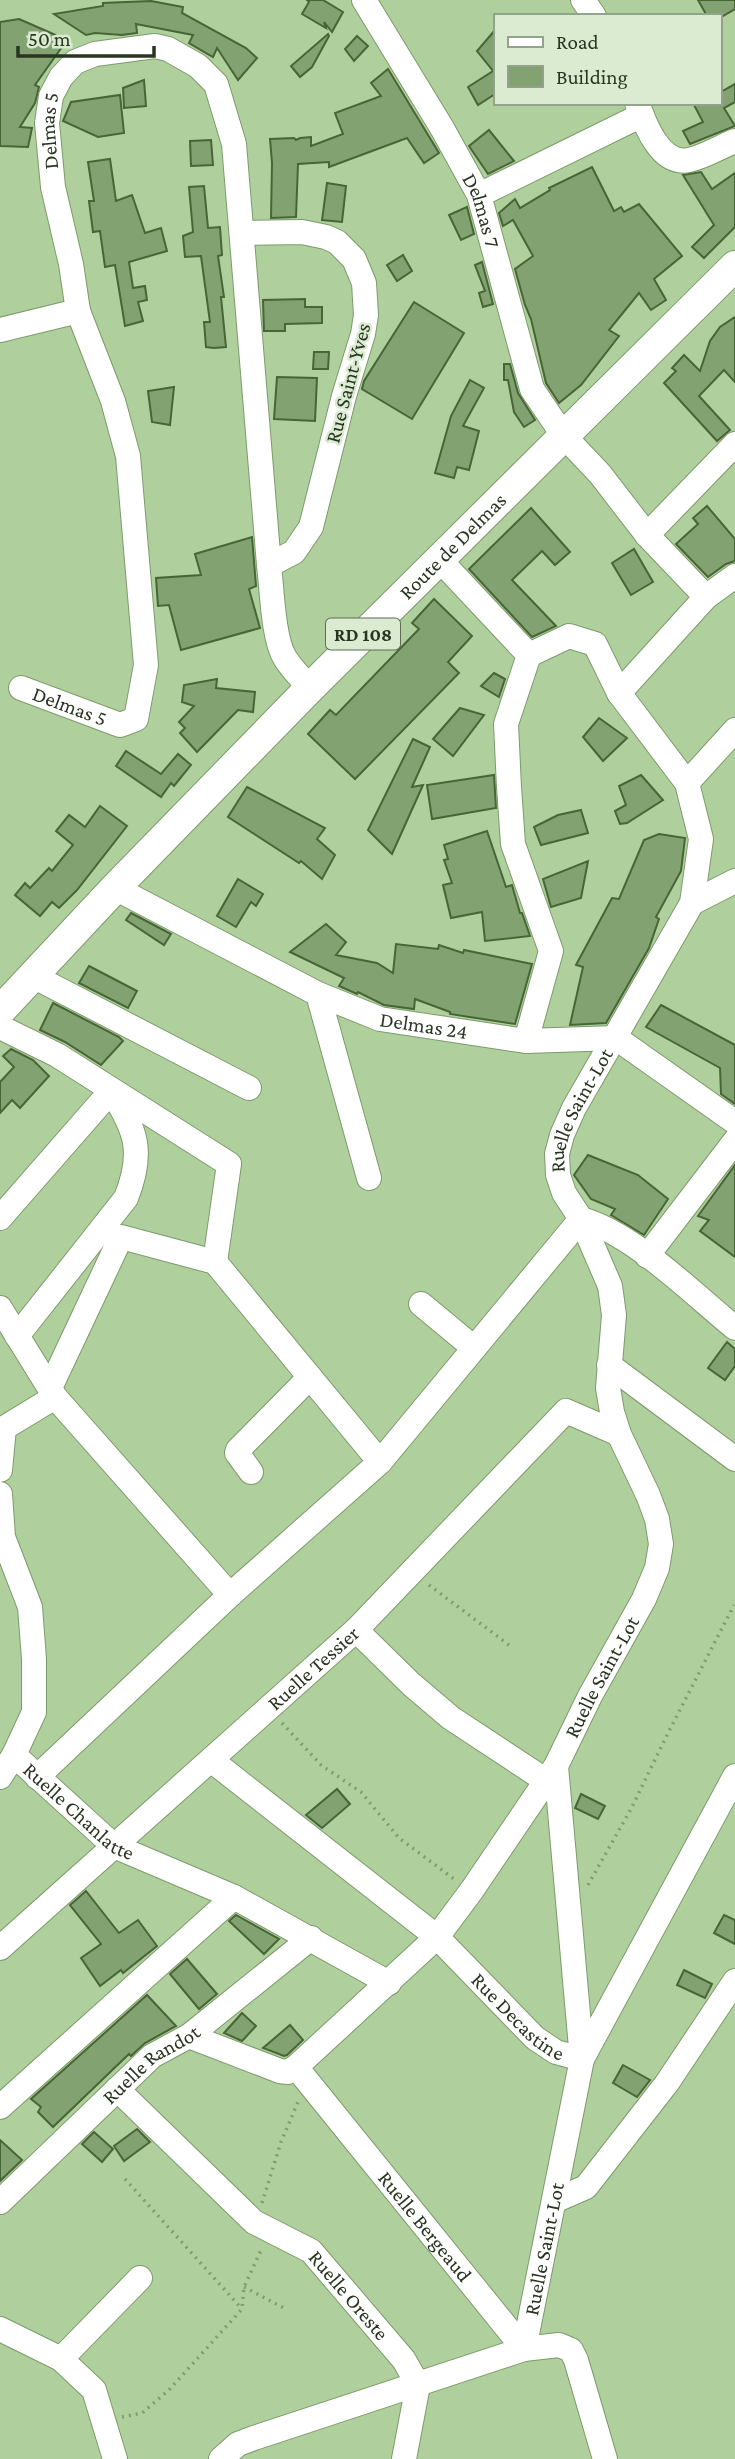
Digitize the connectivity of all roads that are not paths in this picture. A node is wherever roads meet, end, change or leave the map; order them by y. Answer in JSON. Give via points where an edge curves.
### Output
{"nodes":[{"id":1,"x":364,"y":0,"type":"edge"},
{"id":2,"x":639,"y":109,"type":"edge"},
{"id":3,"x":735,"y":141,"type":"edge"},
{"id":4,"x":479,"y":195,"type":"junction"},
{"id":5,"x":242,"y":233,"type":"junction"},
{"id":6,"x":735,"y":266,"type":"edge"},
{"id":7,"x":78,"y":312,"type":"junction"},
{"id":8,"x":0,"y":330,"type":"edge"},
{"id":9,"x":563,"y":435,"type":"junction"},
{"id":10,"x":735,"y":444,"type":"edge"},
{"id":11,"x":647,"y":535,"type":"junction"},
{"id":12,"x":438,"y":558,"type":"junction"},
{"id":13,"x":269,"y":565,"type":"junction"},
{"id":14,"x":735,"y":576,"type":"edge"},
{"id":15,"x":706,"y":597,"type":"junction"},
{"id":16,"x":529,"y":655,"type":"junction"},
{"id":17,"x":20,"y":688,"type":"dead end"},
{"id":18,"x":310,"y":688,"type":"junction"},
{"id":19,"x":618,"y":694,"type":"junction"},
{"id":20,"x":735,"y":730,"type":"edge"},
{"id":21,"x":687,"y":783,"type":"junction"},
{"id":22,"x":735,"y":881,"type":"edge"},
{"id":23,"x":115,"y":888,"type":"junction"},
{"id":24,"x":692,"y":903,"type":"junction"},
{"id":25,"x":33,"y":976,"type":"junction"},
{"id":26,"x":318,"y":994,"type":"junction"},
{"id":27,"x":0,"y":1011,"type":"edge"},
{"id":28,"x":0,"y":1027,"type":"edge"},
{"id":29,"x":616,"y":1038,"type":"junction"},
{"id":30,"x":526,"y":1041,"type":"junction"},
{"id":31,"x":249,"y":1088,"type":"dead end"},
{"id":32,"x":111,"y":1091,"type":"junction"},
{"id":33,"x":735,"y":1122,"type":"edge"},
{"id":34,"x":735,"y":1141,"type":"edge"},
{"id":35,"x":369,"y":1178,"type":"dead end"},
{"id":36,"x":0,"y":1218,"type":"edge"},
{"id":37,"x":581,"y":1219,"type":"junction"},
{"id":38,"x":647,"y":1256,"type":"junction"},
{"id":39,"x":215,"y":1262,"type":"junction"},
{"id":40,"x":421,"y":1304,"type":"dead end"},
{"id":41,"x":0,"y":1308,"type":"edge"},
{"id":42,"x":735,"y":1328,"type":"edge"},
{"id":43,"x":17,"y":1336,"type":"junction"},
{"id":44,"x":474,"y":1348,"type":"junction"},
{"id":45,"x":609,"y":1365,"type":"junction"},
{"id":46,"x":310,"y":1377,"type":"junction"},
{"id":47,"x":52,"y":1393,"type":"junction"},
{"id":48,"x":619,"y":1434,"type":"junction"},
{"id":49,"x":735,"y":1459,"type":"edge"},
{"id":50,"x":380,"y":1462,"type":"junction"},
{"id":51,"x":0,"y":1470,"type":"edge"},
{"id":52,"x":251,"y":1472,"type":"dead end"},
{"id":53,"x":0,"y":1494,"type":"edge"},
{"id":54,"x":1,"y":1538,"type":"edge"},
{"id":55,"x":230,"y":1595,"type":"junction"},
{"id":56,"x":356,"y":1630,"type":"junction"},
{"id":57,"x":14,"y":1755,"type":"junction"},
{"id":58,"x":211,"y":1760,"type":"junction"},
{"id":59,"x":551,"y":1773,"type":"junction"},
{"id":60,"x":735,"y":1776,"type":"edge"},
{"id":61,"x":0,"y":1777,"type":"edge"},
{"id":62,"x":37,"y":1777,"type":"junction"},
{"id":63,"x":114,"y":1846,"type":"junction"},
{"id":64,"x":234,"y":1897,"type":"junction"},
{"id":65,"x":437,"y":1937,"type":"junction"},
{"id":66,"x":311,"y":1938,"type":"junction"},
{"id":67,"x":0,"y":1948,"type":"edge"},
{"id":68,"x":735,"y":1981,"type":"edge"},
{"id":69,"x":389,"y":1983,"type":"junction"},
{"id":70,"x":189,"y":2036,"type":"junction"},
{"id":71,"x":582,"y":2059,"type":"junction"},
{"id":72,"x":302,"y":2073,"type":"junction"},
{"id":73,"x":117,"y":2089,"type":"junction"},
{"id":74,"x":0,"y":2107,"type":"edge"},
{"id":75,"x":554,"y":2202,"type":"junction"},
{"id":76,"x":0,"y":2203,"type":"edge"},
{"id":77,"x":140,"y":2278,"type":"dead end"},
{"id":78,"x":0,"y":2329,"type":"edge"},
{"id":79,"x":524,"y":2349,"type":"junction"},
{"id":80,"x":61,"y":2358,"type":"junction"},
{"id":81,"x":418,"y":2385,"type":"junction"},
{"id":82,"x":115,"y":2459,"type":"edge"},
{"id":83,"x":221,"y":2459,"type":"edge"},
{"id":84,"x":404,"y":2459,"type":"edge"},
{"id":85,"x":605,"y":2459,"type":"edge"}],
"edges":[{"from":1,"to":4,"type":"street","name":"Delmas 7"},
{"from":2,"to":3,"type":"street","via":[[662,152],[673,159],[687,161]]},
{"from":2,"to":4,"type":"street"},
{"from":4,"to":9,"type":"street","name":"Delmas 7","via":[[531,389]]},
{"from":5,"to":7,"type":"street","name":"Delmas 5","via":[[234,144],[216,83],[198,66],[168,48],[155,46],[95,54],[75,62],[51,96],[47,123],[52,187]]},
{"from":5,"to":13,"type":"street","name":"Delmas 5"},
{"from":5,"to":13,"type":"street","name":"Rue Saint-Yves","via":[[302,232],[326,237],[354,259],[364,283],[363,334],[311,527],[295,552]]},
{"from":6,"to":9,"type":"main road","name":"Route de Delmas","number":"RD 108"},
{"from":7,"to":8,"type":"street"},
{"from":7,"to":17,"type":"street","name":"Delmas 5","via":[[113,401],[128,456],[146,666],[136,719],[120,726]]},
{"from":9,"to":11,"type":"street","name":"Delmas 7"},
{"from":9,"to":12,"type":"main road","name":"Route de Delmas","number":"RD 108"},
{"from":10,"to":11,"type":"street"},
{"from":11,"to":15,"type":"street","name":"Delmas 7"},
{"from":12,"to":16,"type":"street"},
{"from":12,"to":18,"type":"main road","name":"Route de Delmas","number":"RD 108"},
{"from":13,"to":18,"type":"street","name":"Delmas 5","via":[[279,646]]},
{"from":14,"to":15,"type":"street"},
{"from":15,"to":19,"type":"street"},
{"from":16,"to":19,"type":"street","via":[[569,636],[595,644]]},
{"from":16,"to":30,"type":"street","via":[[506,724],[513,844],[551,951]]},
{"from":18,"to":23,"type":"main road","name":"Route de Delmas","number":"RD 108"},
{"from":19,"to":21,"type":"street"},
{"from":20,"to":21,"type":"street"},
{"from":21,"to":24,"type":"street","via":[[701,839]]},
{"from":22,"to":24,"type":"street"},
{"from":23,"to":25,"type":"main road","name":"Route de Delmas","number":"RD 108"},
{"from":23,"to":26,"type":"street","name":"Delmas 24"},
{"from":24,"to":29,"type":"street","name":"Ruelle Saint-Lot"},
{"from":25,"to":27,"type":"main road","name":"Route de Delmas","number":"RD 108"},
{"from":25,"to":31,"type":"street"},
{"from":26,"to":30,"type":"street","name":"Delmas 24","via":[[380,1018]]},
{"from":26,"to":35,"type":"street"},
{"from":28,"to":32,"type":"street","via":[[57,1055]]},
{"from":29,"to":30,"type":"street","name":"Delmas 24"},
{"from":29,"to":33,"type":"street"},
{"from":29,"to":37,"type":"street","name":"Ruelle Saint-Lot","via":[[574,1108],[557,1154],[564,1193]]},
{"from":32,"to":36,"type":"street"},
{"from":32,"to":39,"type":"street","via":[[229,1164]]},
{"from":32,"to":43,"type":"street","via":[[135,1137],[136,1173],[126,1198]]},
{"from":34,"to":38,"type":"street"},
{"from":37,"to":38,"type":"street","via":[[600,1224]]},
{"from":37,"to":44,"type":"street"},
{"from":37,"to":45,"type":"street","name":"Ruelle Saint-Lot","via":[[610,1286],[614,1315]]},
{"from":38,"to":42,"type":"street"},
{"from":39,"to":46,"type":"street"},
{"from":39,"to":47,"type":"street","via":[[121,1237]]},
{"from":40,"to":44,"type":"street"},
{"from":41,"to":43,"type":"street"},
{"from":43,"to":47,"type":"street"},
{"from":44,"to":50,"type":"street"},
{"from":45,"to":48,"type":"street","name":"Ruelle Saint-Lot","via":[[608,1388]]},
{"from":45,"to":49,"type":"street"},
{"from":46,"to":50,"type":"street"},
{"from":46,"to":52,"type":"street","via":[[238,1450]]},
{"from":47,"to":51,"type":"street","via":[[4,1428]]},
{"from":47,"to":55,"type":"street"},
{"from":48,"to":56,"type":"street","name":"Ruelle Tessier","via":[[566,1411]]},
{"from":48,"to":59,"type":"street","name":"Ruelle Saint-Lot","via":[[657,1519],[661,1544],[657,1567]]},
{"from":50,"to":55,"type":"street"},
{"from":53,"to":54,"type":"street","name":"Ruelle Chanlatte"},
{"from":54,"to":57,"type":"street","name":"Ruelle Chanlatte","via":[[30,1607],[34,1659],[34,1712]]},
{"from":55,"to":62,"type":"street"},
{"from":56,"to":58,"type":"street","name":"Ruelle Tessier"},
{"from":56,"to":59,"type":"street","via":[[451,1718]]},
{"from":57,"to":61,"type":"street"},
{"from":57,"to":62,"type":"street","name":"Ruelle Chanlatte"},
{"from":58,"to":63,"type":"street","name":"Ruelle Tessier"},
{"from":58,"to":65,"type":"street","name":"Rue Decastine"},
{"from":59,"to":65,"type":"street"},
{"from":59,"to":71,"type":"street","name":"Ruelle Saint-Lot"},
{"from":60,"to":71,"type":"street","name":"Rue Decastine"},
{"from":62,"to":63,"type":"street","name":"Ruelle Chanlatte"},
{"from":63,"to":64,"type":"street","name":"Ruelle Chanlatte"},
{"from":63,"to":67,"type":"street","name":"Ruelle Tessier"},
{"from":64,"to":66,"type":"street","name":"Ruelle Chanlatte"},
{"from":64,"to":74,"type":"street"},
{"from":65,"to":69,"type":"street"},
{"from":65,"to":71,"type":"street","name":"Rue Decastine","via":[[535,2038],[556,2052]]},
{"from":66,"to":69,"type":"street","name":"Ruelle Chanlatte"},
{"from":66,"to":70,"type":"street","name":"Ruelle Randot"},
{"from":68,"to":75,"type":"street","via":[[667,2083],[586,2187]]},
{"from":69,"to":72,"type":"street"},
{"from":70,"to":72,"type":"street","via":[[280,2071]]},
{"from":70,"to":73,"type":"street","name":"Ruelle Randot","via":[[152,2056]]},
{"from":71,"to":75,"type":"street","name":"Ruelle Saint-Lot"},
{"from":72,"to":79,"type":"street","name":"Ruelle Bergeaud"},
{"from":73,"to":76,"type":"street","name":"Ruelle Randot"},
{"from":73,"to":81,"type":"street","name":"Ruelle Oreste","via":[[254,2222],[311,2251],[404,2360]]},
{"from":75,"to":79,"type":"street","name":"Ruelle Saint-Lot"},
{"from":77,"to":80,"type":"street"},
{"from":78,"to":80,"type":"street"},
{"from":79,"to":81,"type":"street"},
{"from":79,"to":85,"type":"street","via":[[559,2345],[571,2350]]},
{"from":80,"to":82,"type":"street","via":[[94,2390]]},
{"from":81,"to":83,"type":"street","via":[[238,2444]]},
{"from":81,"to":84,"type":"street"}]}
